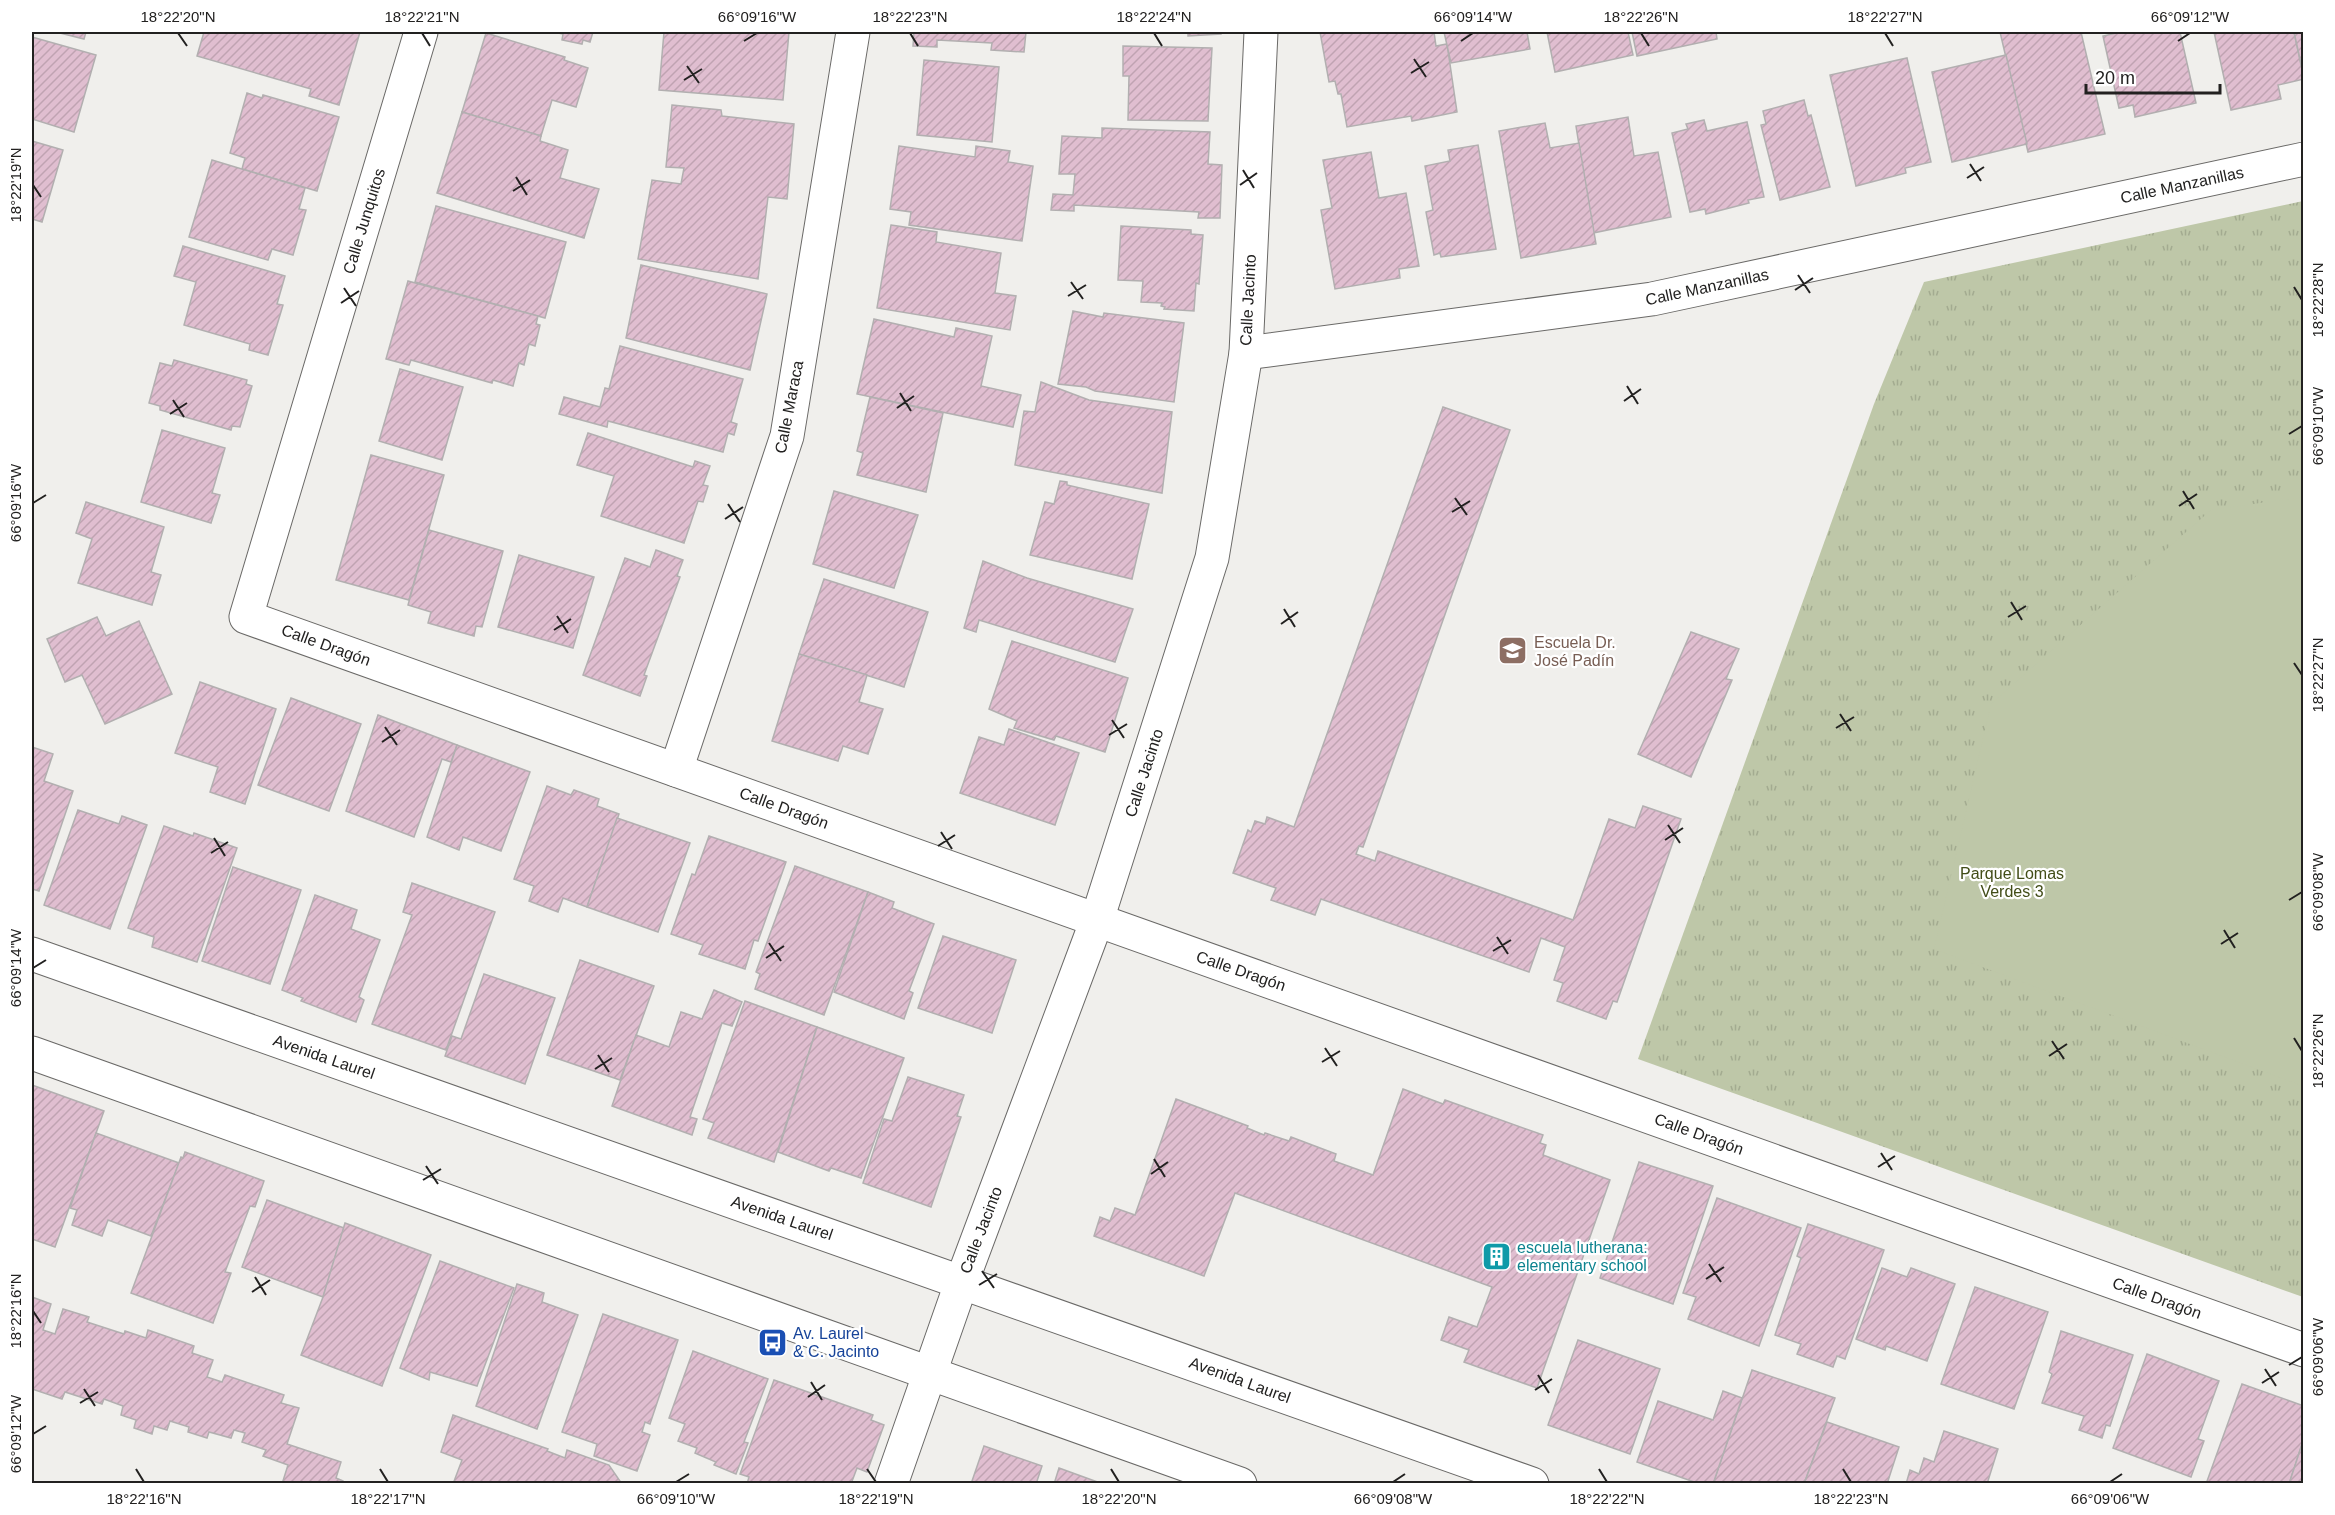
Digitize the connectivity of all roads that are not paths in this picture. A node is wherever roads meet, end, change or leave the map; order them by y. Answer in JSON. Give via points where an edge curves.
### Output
{"nodes":[{"id":1,"x":421,"y":32,"type":"edge"},
{"id":2,"x":853,"y":32,"type":"edge"},
{"id":3,"x":1261,"y":32,"type":"edge"},
{"id":4,"x":2304,"y":159,"type":"edge"},
{"id":5,"x":1246,"y":352,"type":"junction"},
{"id":6,"x":267,"y":549,"type":"joint"},
{"id":7,"x":676,"y":770,"type":"junction"},
{"id":8,"x":1097,"y":920,"type":"junction"},
{"id":9,"x":32,"y":954,"type":"edge"},
{"id":10,"x":32,"y":1053,"type":"edge"},
{"id":11,"x":962,"y":1281,"type":"junction"},
{"id":12,"x":2304,"y":1350,"type":"edge"},
{"id":13,"x":930,"y":1372,"type":"junction"},
{"id":14,"x":891,"y":1484,"type":"edge"},
{"id":15,"x":1240,"y":1484,"type":"edge"},
{"id":16,"x":1532,"y":1484,"type":"edge"}],
"edges":[{"from":1,"to":6,"type":"street","name":"Calle Junquitos"},
{"from":2,"to":7,"type":"street","name":"Calle Maraca","via":[[787,436]]},
{"from":3,"to":5,"type":"street","name":"Calle Jacinto"},
{"from":4,"to":5,"type":"street","name":"Calle Manzanillas","via":[[1652,299]]},
{"from":5,"to":8,"type":"street","name":"Calle Jacinto","via":[[1212,558]]},
{"from":6,"to":7,"type":"street","name":"Calle Dragón","via":[[246,617]]},
{"from":7,"to":8,"type":"street","name":"Calle Dragón"},
{"from":8,"to":11,"type":"street","name":"Calle Jacinto"},
{"from":8,"to":12,"type":"street","name":"Calle Dragón"},
{"from":9,"to":11,"type":"street","name":"Avenida Laurel"},
{"from":10,"to":13,"type":"street"},
{"from":11,"to":13,"type":"street","name":"Calle Jacinto"},
{"from":11,"to":16,"type":"street","name":"Avenida Laurel"},
{"from":13,"to":14,"type":"street","name":"Calle Jacinto"},
{"from":13,"to":15,"type":"street"}]}
